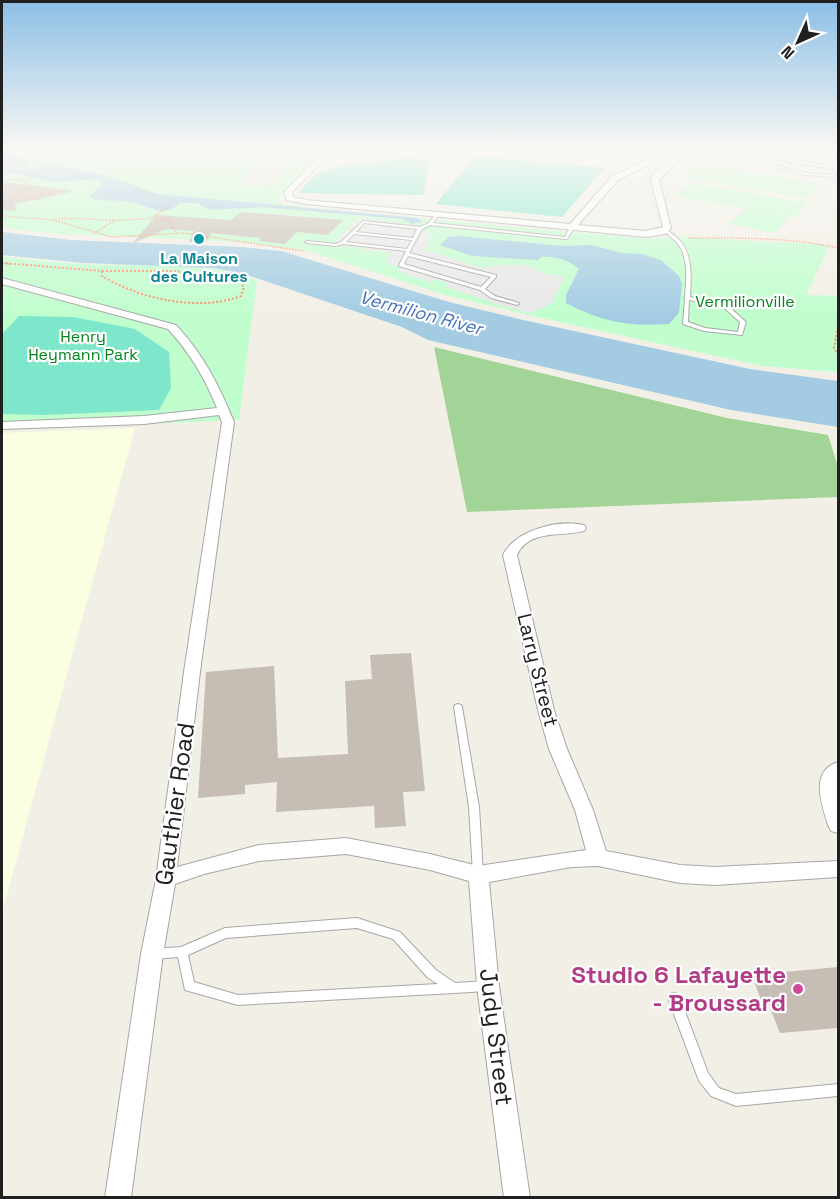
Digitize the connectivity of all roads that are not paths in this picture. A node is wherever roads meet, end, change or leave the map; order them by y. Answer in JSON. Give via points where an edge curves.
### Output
{"nodes":[{"id":1,"x":316,"y":203,"type":"edge"},
{"id":2,"x":593,"y":203,"type":"edge"},
{"id":3,"x":661,"y":203,"type":"edge"},
{"id":4,"x":437,"y":214,"type":"junction"},
{"id":5,"x":430,"y":224,"type":"junction"},
{"id":6,"x":572,"y":227,"type":"junction"},
{"id":7,"x":420,"y":228,"type":"junction"},
{"id":8,"x":665,"y":230,"type":"junction"},
{"id":9,"x":352,"y":233,"type":"junction"},
{"id":10,"x":414,"y":239,"type":"junction"},
{"id":11,"x":307,"y":242,"type":"dead end"},
{"id":12,"x":343,"y":243,"type":"junction"},
{"id":13,"x":407,"y":252,"type":"junction"},
{"id":14,"x":2,"y":281,"type":"edge"},
{"id":15,"x":482,"y":289,"type":"junction"},
{"id":16,"x":686,"y":298,"type":"junction"},
{"id":17,"x":517,"y":304,"type":"dead end"},
{"id":18,"x":224,"y":411,"type":"junction"},
{"id":19,"x":2,"y":426,"type":"edge"},
{"id":20,"x":579,"y":528,"type":"dead end"},
{"id":21,"x":458,"y":706,"type":"dead end"},
{"id":22,"x":838,"y":769,"type":"edge"},
{"id":23,"x":838,"y":825,"type":"edge"},
{"id":24,"x":598,"y":858,"type":"junction"},
{"id":25,"x":838,"y":869,"type":"edge"},
{"id":26,"x":478,"y":875,"type":"junction"},
{"id":27,"x":166,"y":879,"type":"junction"},
{"id":28,"x":182,"y":952,"type":"junction"},
{"id":29,"x":152,"y":954,"type":"junction"},
{"id":30,"x":488,"y":986,"type":"junction"},
{"id":31,"x":454,"y":988,"type":"junction"},
{"id":32,"x":674,"y":999,"type":"dead end"},
{"id":33,"x":838,"y":1090,"type":"edge"},
{"id":34,"x":117,"y":1197,"type":"edge"},
{"id":35,"x":517,"y":1197,"type":"edge"}],
"edges":[{"from":1,"to":4,"type":"street"},
{"from":2,"to":6,"type":"street"},
{"from":3,"to":8,"type":"street"},
{"from":4,"to":5,"type":"lane"},
{"from":4,"to":6,"type":"street"},
{"from":5,"to":6,"type":"lane","via":[[566,238]]},
{"from":5,"to":7,"type":"lane"},
{"from":6,"to":8,"type":"street","via":[[646,234]]},
{"from":7,"to":9,"type":"lane","via":[[363,222]]},
{"from":7,"to":10,"type":"lane"},
{"from":8,"to":16,"type":"lane","via":[[683,248],[688,268]]},
{"from":9,"to":10,"type":"lane"},
{"from":9,"to":12,"type":"lane"},
{"from":10,"to":13,"type":"lane"},
{"from":11,"to":12,"type":"lane"},
{"from":12,"to":13,"type":"lane"},
{"from":13,"to":15,"type":"lane","via":[[401,266]]},
{"from":13,"to":15,"type":"lane","via":[[494,276]]},
{"from":14,"to":18,"type":"street","name":"Gauthier Road","via":[[172,327],[192,349]]},
{"from":15,"to":17,"type":"lane"},
{"from":16,"to":16,"type":"lane","via":[[725,306],[743,322],[740,334],[685,323]]},
{"from":18,"to":19,"type":"street","via":[[144,420]]},
{"from":18,"to":27,"type":"street","name":"Gauthier Road","via":[[227,438]]},
{"from":20,"to":24,"type":"street","name":"Larry Street","via":[[537,532],[518,544],[510,555],[546,710]]},
{"from":21,"to":26,"type":"lane","via":[[474,807]]},
{"from":22,"to":23,"type":"street","via":[[827,785]]},
{"from":24,"to":25,"type":"street","via":[[680,874],[715,876]]},
{"from":24,"to":26,"type":"street"},
{"from":26,"to":27,"type":"street","via":[[346,846],[259,853]]},
{"from":26,"to":30,"type":"street","name":"Judy Street"},
{"from":27,"to":29,"type":"street","name":"Gauthier Road"},
{"from":28,"to":29,"type":"lane"},
{"from":28,"to":31,"type":"lane","via":[[225,933],[357,923],[396,935],[432,974]]},
{"from":28,"to":31,"type":"lane","via":[[189,986],[238,1000]]},
{"from":29,"to":34,"type":"street","name":"Gauthier Road"},
{"from":30,"to":31,"type":"lane"},
{"from":30,"to":35,"type":"street","name":"Judy Street"},
{"from":32,"to":33,"type":"lane","via":[[703,1077],[715,1092],[736,1100]]}]}
